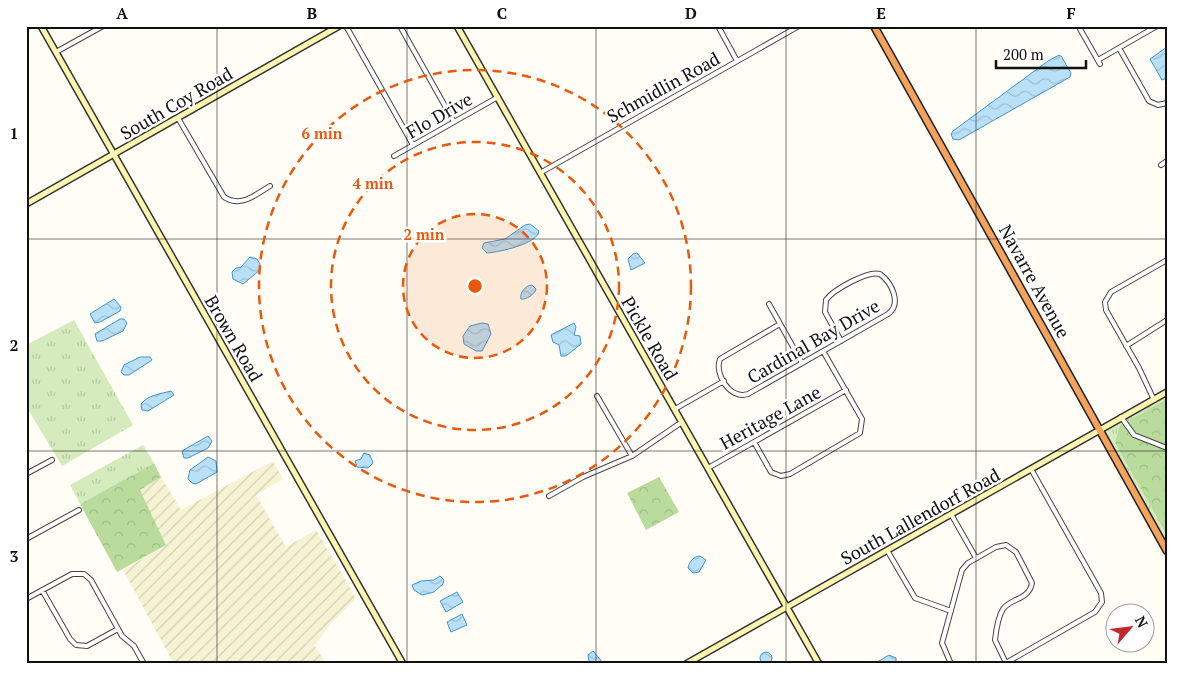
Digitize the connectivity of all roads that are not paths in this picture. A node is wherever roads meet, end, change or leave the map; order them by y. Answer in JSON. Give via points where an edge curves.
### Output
{"nodes":[{"id":1,"x":41,"y":26,"type":"edge"},
{"id":2,"x":103,"y":26,"type":"edge"},
{"id":3,"x":339,"y":26,"type":"edge"},
{"id":4,"x":346,"y":26,"type":"edge"},
{"id":5,"x":400,"y":26,"type":"edge"},
{"id":6,"x":457,"y":26,"type":"edge"},
{"id":7,"x":718,"y":26,"type":"edge"},
{"id":8,"x":799,"y":26,"type":"edge"},
{"id":9,"x":874,"y":26,"type":"edge"},
{"id":10,"x":1158,"y":26,"type":"edge"},
{"id":11,"x":1080,"y":29,"type":"dead end"},
{"id":12,"x":1119,"y":48,"type":"junction"},
{"id":13,"x":56,"y":52,"type":"junction"},
{"id":14,"x":737,"y":61,"type":"junction"},
{"id":15,"x":498,"y":97,"type":"junction"},
{"id":16,"x":1167,"y":103,"type":"edge"},
{"id":17,"x":178,"y":118,"type":"junction"},
{"id":18,"x":454,"y":122,"type":"junction"},
{"id":19,"x":413,"y":145,"type":"junction"},
{"id":20,"x":114,"y":154,"type":"junction"},
{"id":21,"x":394,"y":156,"type":"dead end"},
{"id":22,"x":1167,"y":161,"type":"edge"},
{"id":23,"x":1160,"y":165,"type":"dead end"},
{"id":24,"x":540,"y":173,"type":"junction"},
{"id":25,"x":270,"y":186,"type":"dead end"},
{"id":26,"x":26,"y":204,"type":"edge"},
{"id":27,"x":1167,"y":260,"type":"edge"},
{"id":28,"x":769,"y":304,"type":"dead end"},
{"id":29,"x":1167,"y":320,"type":"edge"},
{"id":30,"x":780,"y":324,"type":"junction"},
{"id":31,"x":841,"y":341,"type":"junction"},
{"id":32,"x":1126,"y":346,"type":"junction"},
{"id":33,"x":823,"y":351,"type":"junction"},
{"id":34,"x":802,"y":363,"type":"junction"},
{"id":35,"x":724,"y":381,"type":"junction"},
{"id":36,"x":846,"y":390,"type":"junction"},
{"id":37,"x":1167,"y":392,"type":"edge"},
{"id":38,"x":597,"y":396,"type":"dead end"},
{"id":39,"x":1154,"y":400,"type":"junction"},
{"id":40,"x":675,"y":409,"type":"junction"},
{"id":41,"x":1121,"y":417,"type":"junction"},
{"id":42,"x":682,"y":422,"type":"junction"},
{"id":43,"x":1098,"y":429,"type":"junction"},
{"id":44,"x":754,"y":442,"type":"junction"},
{"id":45,"x":1167,"y":448,"type":"edge"},
{"id":46,"x":632,"y":456,"type":"junction"},
{"id":47,"x":52,"y":460,"type":"dead end"},
{"id":48,"x":708,"y":468,"type":"junction"},
{"id":49,"x":1031,"y":469,"type":"junction"},
{"id":50,"x":26,"y":474,"type":"edge"},
{"id":51,"x":549,"y":496,"type":"dead end"},
{"id":52,"x":79,"y":510,"type":"dead end"},
{"id":53,"x":951,"y":514,"type":"junction"},
{"id":54,"x":26,"y":539,"type":"edge"},
{"id":55,"x":887,"y":550,"type":"junction"},
{"id":56,"x":1167,"y":551,"type":"edge"},
{"id":57,"x":976,"y":558,"type":"junction"},
{"id":58,"x":42,"y":590,"type":"junction"},
{"id":59,"x":26,"y":599,"type":"edge"},
{"id":60,"x":786,"y":607,"type":"junction"},
{"id":61,"x":951,"y":611,"type":"junction"},
{"id":62,"x":118,"y":629,"type":"junction"},
{"id":63,"x":1005,"y":663,"type":"edge"},
{"id":64,"x":144,"y":664,"type":"edge"},
{"id":65,"x":403,"y":664,"type":"edge"},
{"id":66,"x":686,"y":664,"type":"edge"},
{"id":67,"x":819,"y":664,"type":"edge"},
{"id":68,"x":951,"y":664,"type":"edge"}],
"edges":[{"from":1,"to":13,"type":"street","name":"Brown Road"},
{"from":2,"to":13,"type":"street"},
{"from":3,"to":17,"type":"street","name":"South Coy Road"},
{"from":4,"to":19,"type":"street"},
{"from":5,"to":18,"type":"street"},
{"from":6,"to":15,"type":"street","name":"Pickle Road"},
{"from":7,"to":14,"type":"street"},
{"from":8,"to":14,"type":"street","name":"Schmidlin Road"},
{"from":9,"to":43,"type":"highway","name":"Navarre Avenue"},
{"from":10,"to":12,"type":"street"},
{"from":11,"to":12,"type":"street","via":[[1099,62]]},
{"from":12,"to":16,"type":"street","via":[[1149,101],[1157,105]]},
{"from":13,"to":20,"type":"street","name":"Brown Road"},
{"from":14,"to":24,"type":"street","name":"Schmidlin Road"},
{"from":15,"to":18,"type":"street","name":"Flo Drive"},
{"from":15,"to":24,"type":"street","name":"Pickle Road"},
{"from":17,"to":20,"type":"street","name":"South Coy Road"},
{"from":17,"to":25,"type":"street","via":[[224,196],[232,201],[242,201]]},
{"from":18,"to":19,"type":"street","name":"Flo Drive"},
{"from":19,"to":21,"type":"street","name":"Flo Drive"},
{"from":20,"to":26,"type":"street","name":"South Coy Road"},
{"from":20,"to":65,"type":"street","name":"Brown Road"},
{"from":22,"to":23,"type":"street"},
{"from":24,"to":40,"type":"street","name":"Pickle Road"},
{"from":27,"to":32,"type":"street","via":[[1106,297],[1106,308]]},
{"from":28,"to":30,"type":"street"},
{"from":29,"to":32,"type":"street"},
{"from":30,"to":34,"type":"street"},
{"from":30,"to":35,"type":"street","via":[[722,357],[718,369]]},
{"from":31,"to":31,"type":"street","name":"Cardinal Bay Drive","via":[[892,311],[896,299],[883,276],[872,273],[827,298],[825,311]]},
{"from":31,"to":33,"type":"street","name":"Cardinal Bay Drive"},
{"from":32,"to":39,"type":"street"},
{"from":33,"to":34,"type":"street","name":"Cardinal Bay Drive"},
{"from":33,"to":36,"type":"street"},
{"from":34,"to":35,"type":"street","name":"Cardinal Bay Drive","via":[[742,395],[733,393]]},
{"from":35,"to":40,"type":"street","name":"Cardinal Bay Drive"},
{"from":36,"to":44,"type":"street","name":"Heritage Lane"},
{"from":36,"to":44,"type":"street","via":[[862,419],[863,426],[857,436],[784,476],[771,472]]},
{"from":37,"to":39,"type":"street","name":"South Lallendorf Road"},
{"from":38,"to":46,"type":"street"},
{"from":39,"to":41,"type":"street","name":"South Lallendorf Road"},
{"from":40,"to":42,"type":"street","name":"Pickle Road"},
{"from":41,"to":43,"type":"street","name":"South Lallendorf Road"},
{"from":41,"to":45,"type":"street","via":[[1134,435]]},
{"from":42,"to":46,"type":"street"},
{"from":42,"to":48,"type":"street","name":"Pickle Road"},
{"from":43,"to":49,"type":"street","name":"South Lallendorf Road"},
{"from":43,"to":56,"type":"highway","name":"Navarre Avenue"},
{"from":44,"to":48,"type":"street","name":"Heritage Lane"},
{"from":46,"to":51,"type":"street","via":[[583,476]]},
{"from":47,"to":50,"type":"street"},
{"from":48,"to":60,"type":"street","name":"Pickle Road"},
{"from":49,"to":53,"type":"street","name":"South Lallendorf Road"},
{"from":49,"to":63,"type":"street","via":[[1101,594],[1102,604],[1095,612]]},
{"from":52,"to":54,"type":"street"},
{"from":53,"to":55,"type":"street","name":"South Lallendorf Road"},
{"from":53,"to":57,"type":"street"},
{"from":55,"to":60,"type":"street","name":"South Lallendorf Road"},
{"from":55,"to":61,"type":"street","via":[[914,598]]},
{"from":57,"to":61,"type":"street","via":[[963,569]]},
{"from":57,"to":63,"type":"street","via":[[998,546],[1008,546],[1016,552],[1031,579],[1028,593],[1006,606],[1001,614],[995,640]]},
{"from":58,"to":59,"type":"street"},
{"from":58,"to":62,"type":"street","via":[[72,574],[84,574]]},
{"from":58,"to":62,"type":"street","via":[[76,645],[88,646]]},
{"from":60,"to":66,"type":"street","name":"South Lallendorf Road"},
{"from":60,"to":67,"type":"street","name":"Pickle Road"},
{"from":61,"to":68,"type":"street","via":[[942,645]]},
{"from":62,"to":64,"type":"street","via":[[134,646]]}]}
